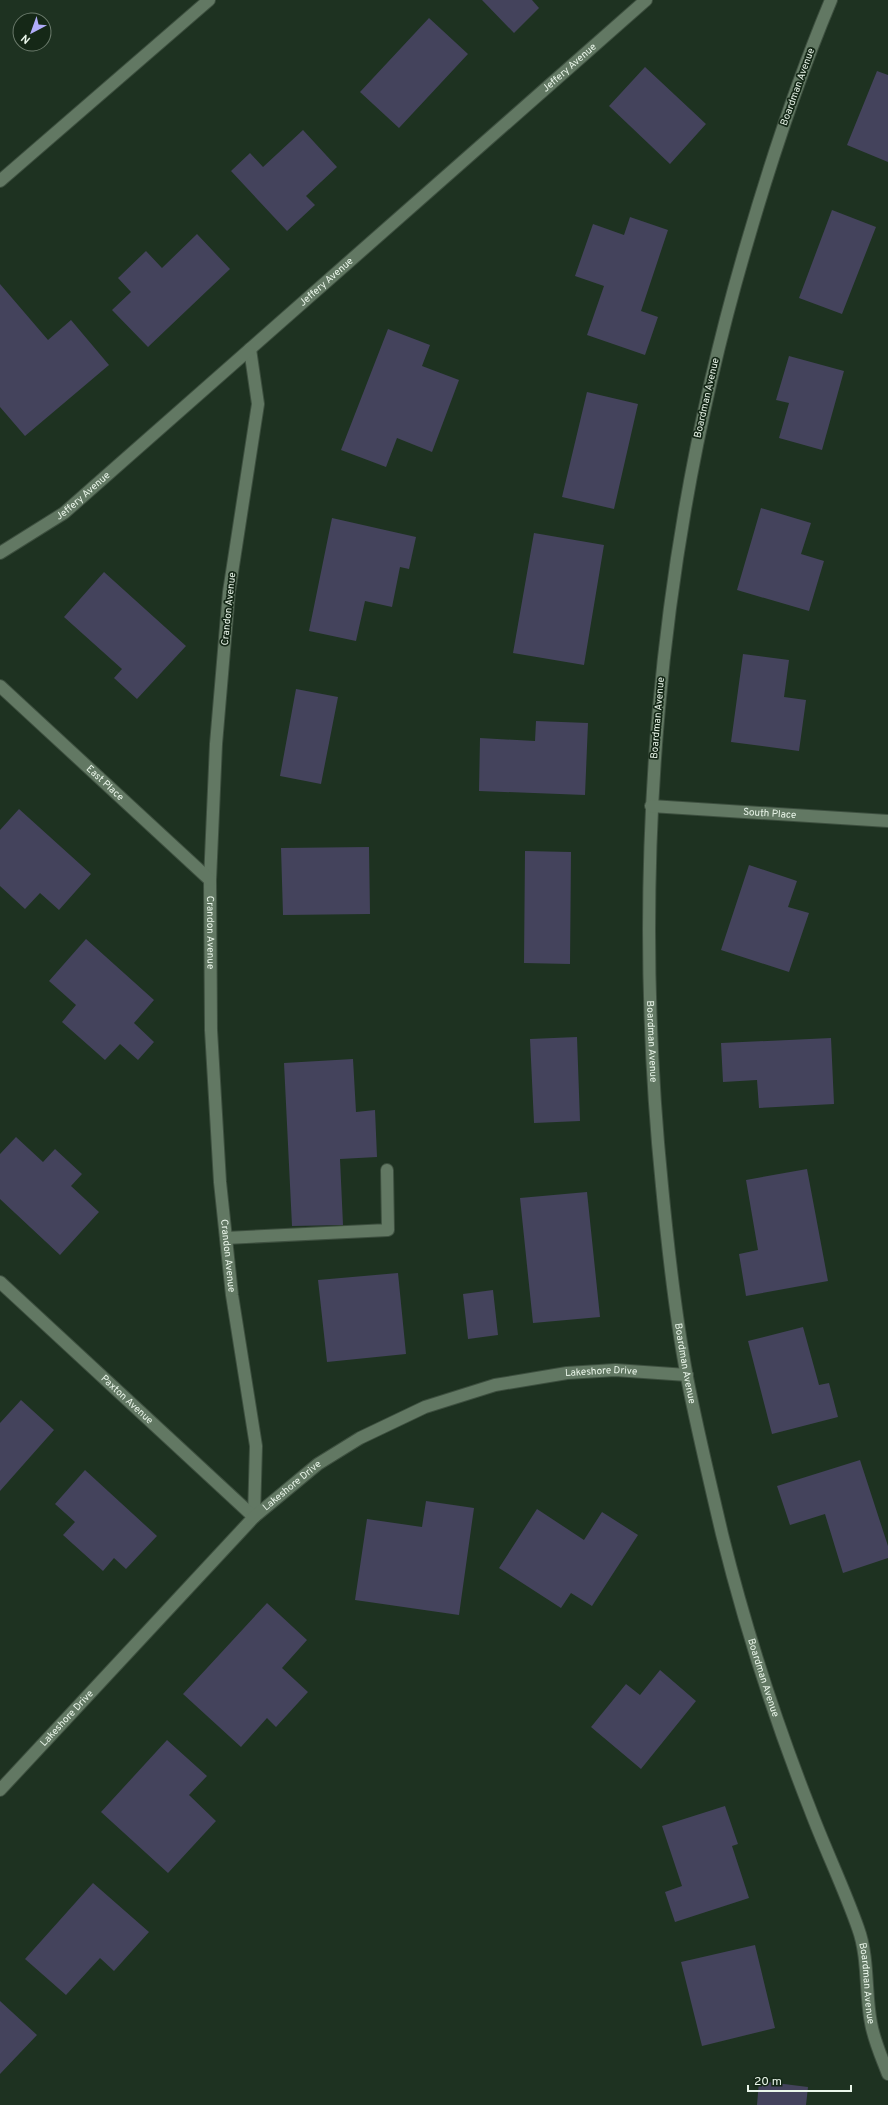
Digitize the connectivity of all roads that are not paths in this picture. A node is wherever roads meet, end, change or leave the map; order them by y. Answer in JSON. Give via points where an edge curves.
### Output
{"nodes":[{"id":1,"x":209,"y":0,"type":"edge"},
{"id":2,"x":646,"y":0,"type":"edge"},
{"id":3,"x":832,"y":0,"type":"edge"},
{"id":4,"x":0,"y":181,"type":"edge"},
{"id":5,"x":250,"y":349,"type":"junction"},
{"id":6,"x":0,"y":553,"type":"edge"},
{"id":7,"x":0,"y":686,"type":"edge"},
{"id":8,"x":651,"y":806,"type":"junction"},
{"id":9,"x":888,"y":821,"type":"edge"},
{"id":10,"x":210,"y":880,"type":"junction"},
{"id":11,"x":387,"y":1170,"type":"dead end"},
{"id":12,"x":226,"y":1238,"type":"junction"},
{"id":13,"x":0,"y":1282,"type":"edge"},
{"id":14,"x":687,"y":1375,"type":"junction"},
{"id":15,"x":254,"y":1517,"type":"junction"},
{"id":16,"x":0,"y":1790,"type":"edge"},
{"id":17,"x":888,"y":2074,"type":"edge"}],
"edges":[{"from":1,"to":4,"type":"street"},
{"from":2,"to":5,"type":"street","name":"Jeffery Avenue"},
{"from":3,"to":8,"type":"street","name":"Boardman Avenue","via":[[816,36],[769,168],[729,303],[697,440],[678,543],[664,651]]},
{"from":5,"to":6,"type":"street","name":"Jeffery Avenue","via":[[64,513]]},
{"from":5,"to":10,"type":"street","name":"Crandon Avenue","via":[[258,404],[229,592],[216,744]]},
{"from":7,"to":10,"type":"street","name":"East Place"},
{"from":8,"to":9,"type":"street","name":"South Place"},
{"from":8,"to":14,"type":"street","name":"Boardman Avenue","via":[[648,928],[654,1104],[668,1243]]},
{"from":10,"to":12,"type":"street","name":"Crandon Avenue","via":[[211,1030]]},
{"from":11,"to":12,"type":"street","via":[[388,1230]]},
{"from":12,"to":15,"type":"street","name":"Crandon Avenue","via":[[232,1295],[256,1446]]},
{"from":13,"to":15,"type":"street","name":"Paxton Avenue"},
{"from":14,"to":15,"type":"street","name":"Lakeshore Drive","via":[[615,1370],[567,1373],[495,1385],[425,1407],[360,1438],[318,1464]]},
{"from":14,"to":17,"type":"street","name":"Boardman Avenue","via":[[723,1537],[761,1672],[808,1804],[861,1934],[871,2026]]},
{"from":15,"to":16,"type":"street","name":"Lakeshore Drive"}]}
